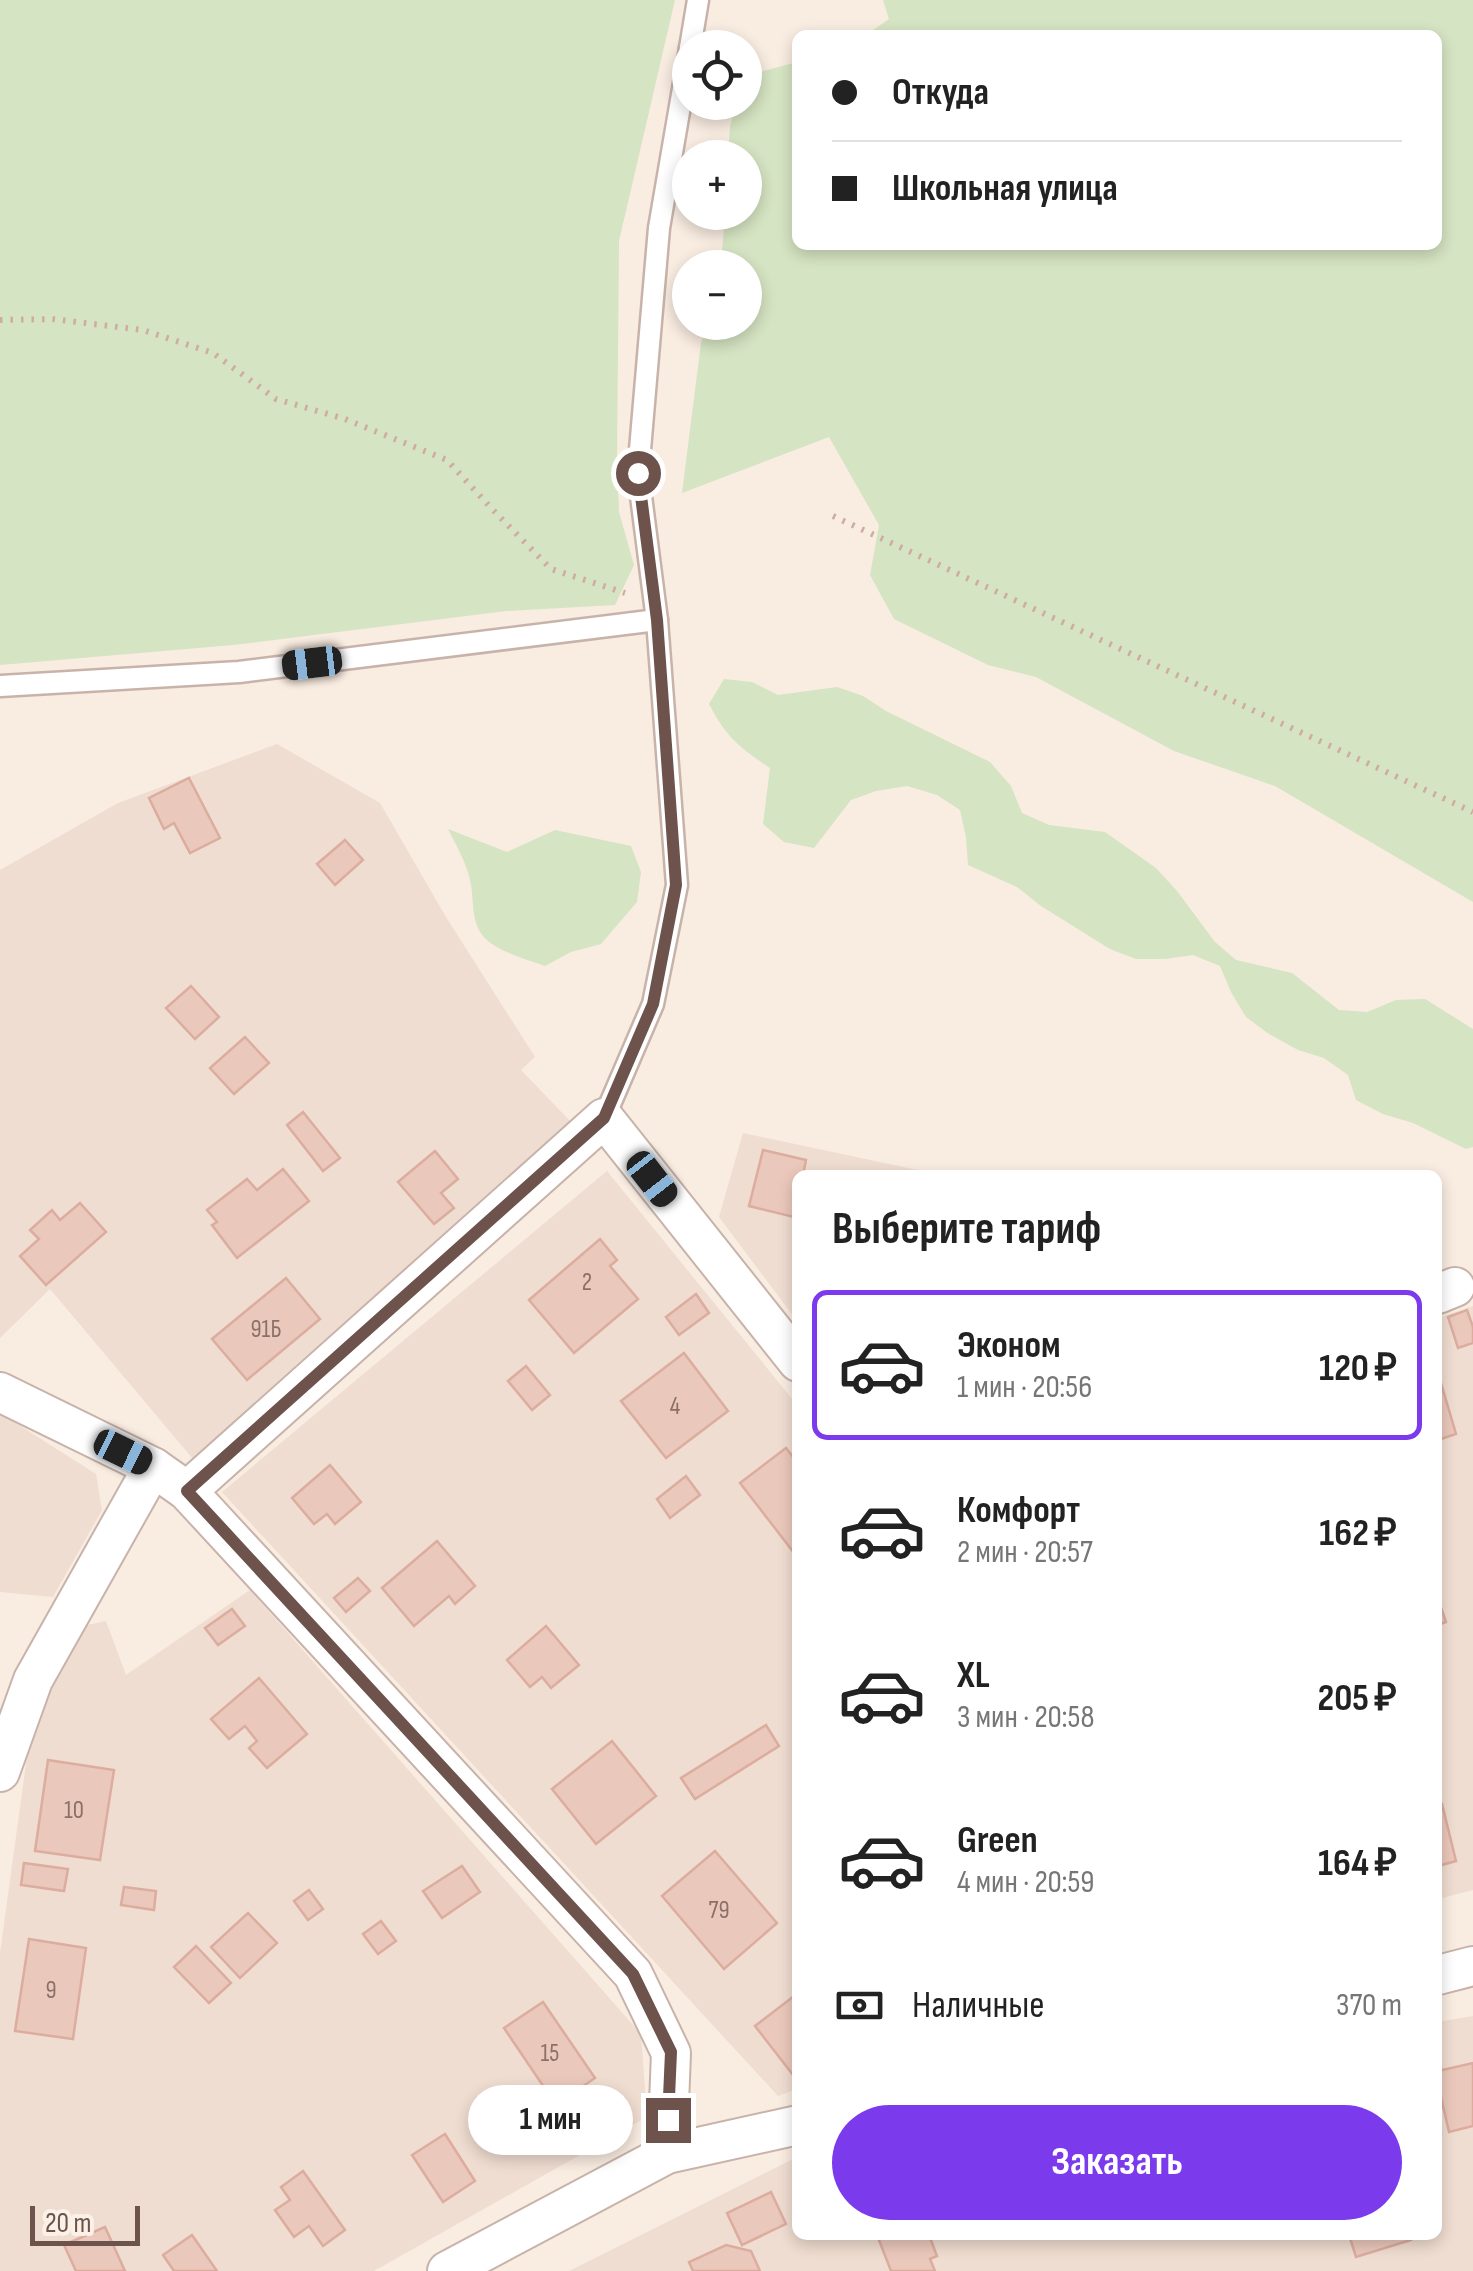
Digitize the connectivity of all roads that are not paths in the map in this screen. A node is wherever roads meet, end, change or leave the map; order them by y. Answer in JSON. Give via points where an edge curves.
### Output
{"nodes":[{"id":1,"x":698,"y":0,"type":"edge"},
{"id":2,"x":693,"y":30,"type":"edge"},
{"id":3,"x":677,"y":120,"type":"edge"},
{"id":4,"x":656,"y":611,"type":"junction"},
{"id":5,"x":0,"y":686,"type":"edge"},
{"id":6,"x":604,"y":1118,"type":"junction"},
{"id":7,"x":792,"y":1354,"type":"edge"},
{"id":8,"x":0,"y":1392,"type":"edge"},
{"id":9,"x":153,"y":1467,"type":"junction"},
{"id":10,"x":187,"y":1491,"type":"junction"},
{"id":11,"x":0,"y":1772,"type":"edge"},
{"id":12,"x":1473,"y":1966,"type":"edge"},
{"id":13,"x":1442,"y":1974,"type":"edge"},
{"id":14,"x":792,"y":2126,"type":"edge"},
{"id":15,"x":667,"y":2154,"type":"junction"},
{"id":16,"x":447,"y":2271,"type":"edge"}],
"edges":[{"from":1,"to":2,"type":"lane"},
{"from":3,"to":4,"type":"lane","via":[[658,228],[638,473]]},
{"from":4,"to":5,"type":"lane","via":[[239,672]]},
{"from":4,"to":6,"type":"lane","via":[[676,885],[653,1004]]},
{"from":6,"to":7,"type":"street"},
{"from":6,"to":10,"type":"street"},
{"from":8,"to":9,"type":"street"},
{"from":9,"to":10,"type":"street"},
{"from":9,"to":11,"type":"street","via":[[33,1680]]},
{"from":10,"to":15,"type":"street","via":[[633,1974],[671,2052]]},
{"from":12,"to":13,"type":"street"},
{"from":14,"to":15,"type":"street"},
{"from":15,"to":16,"type":"street"}]}
